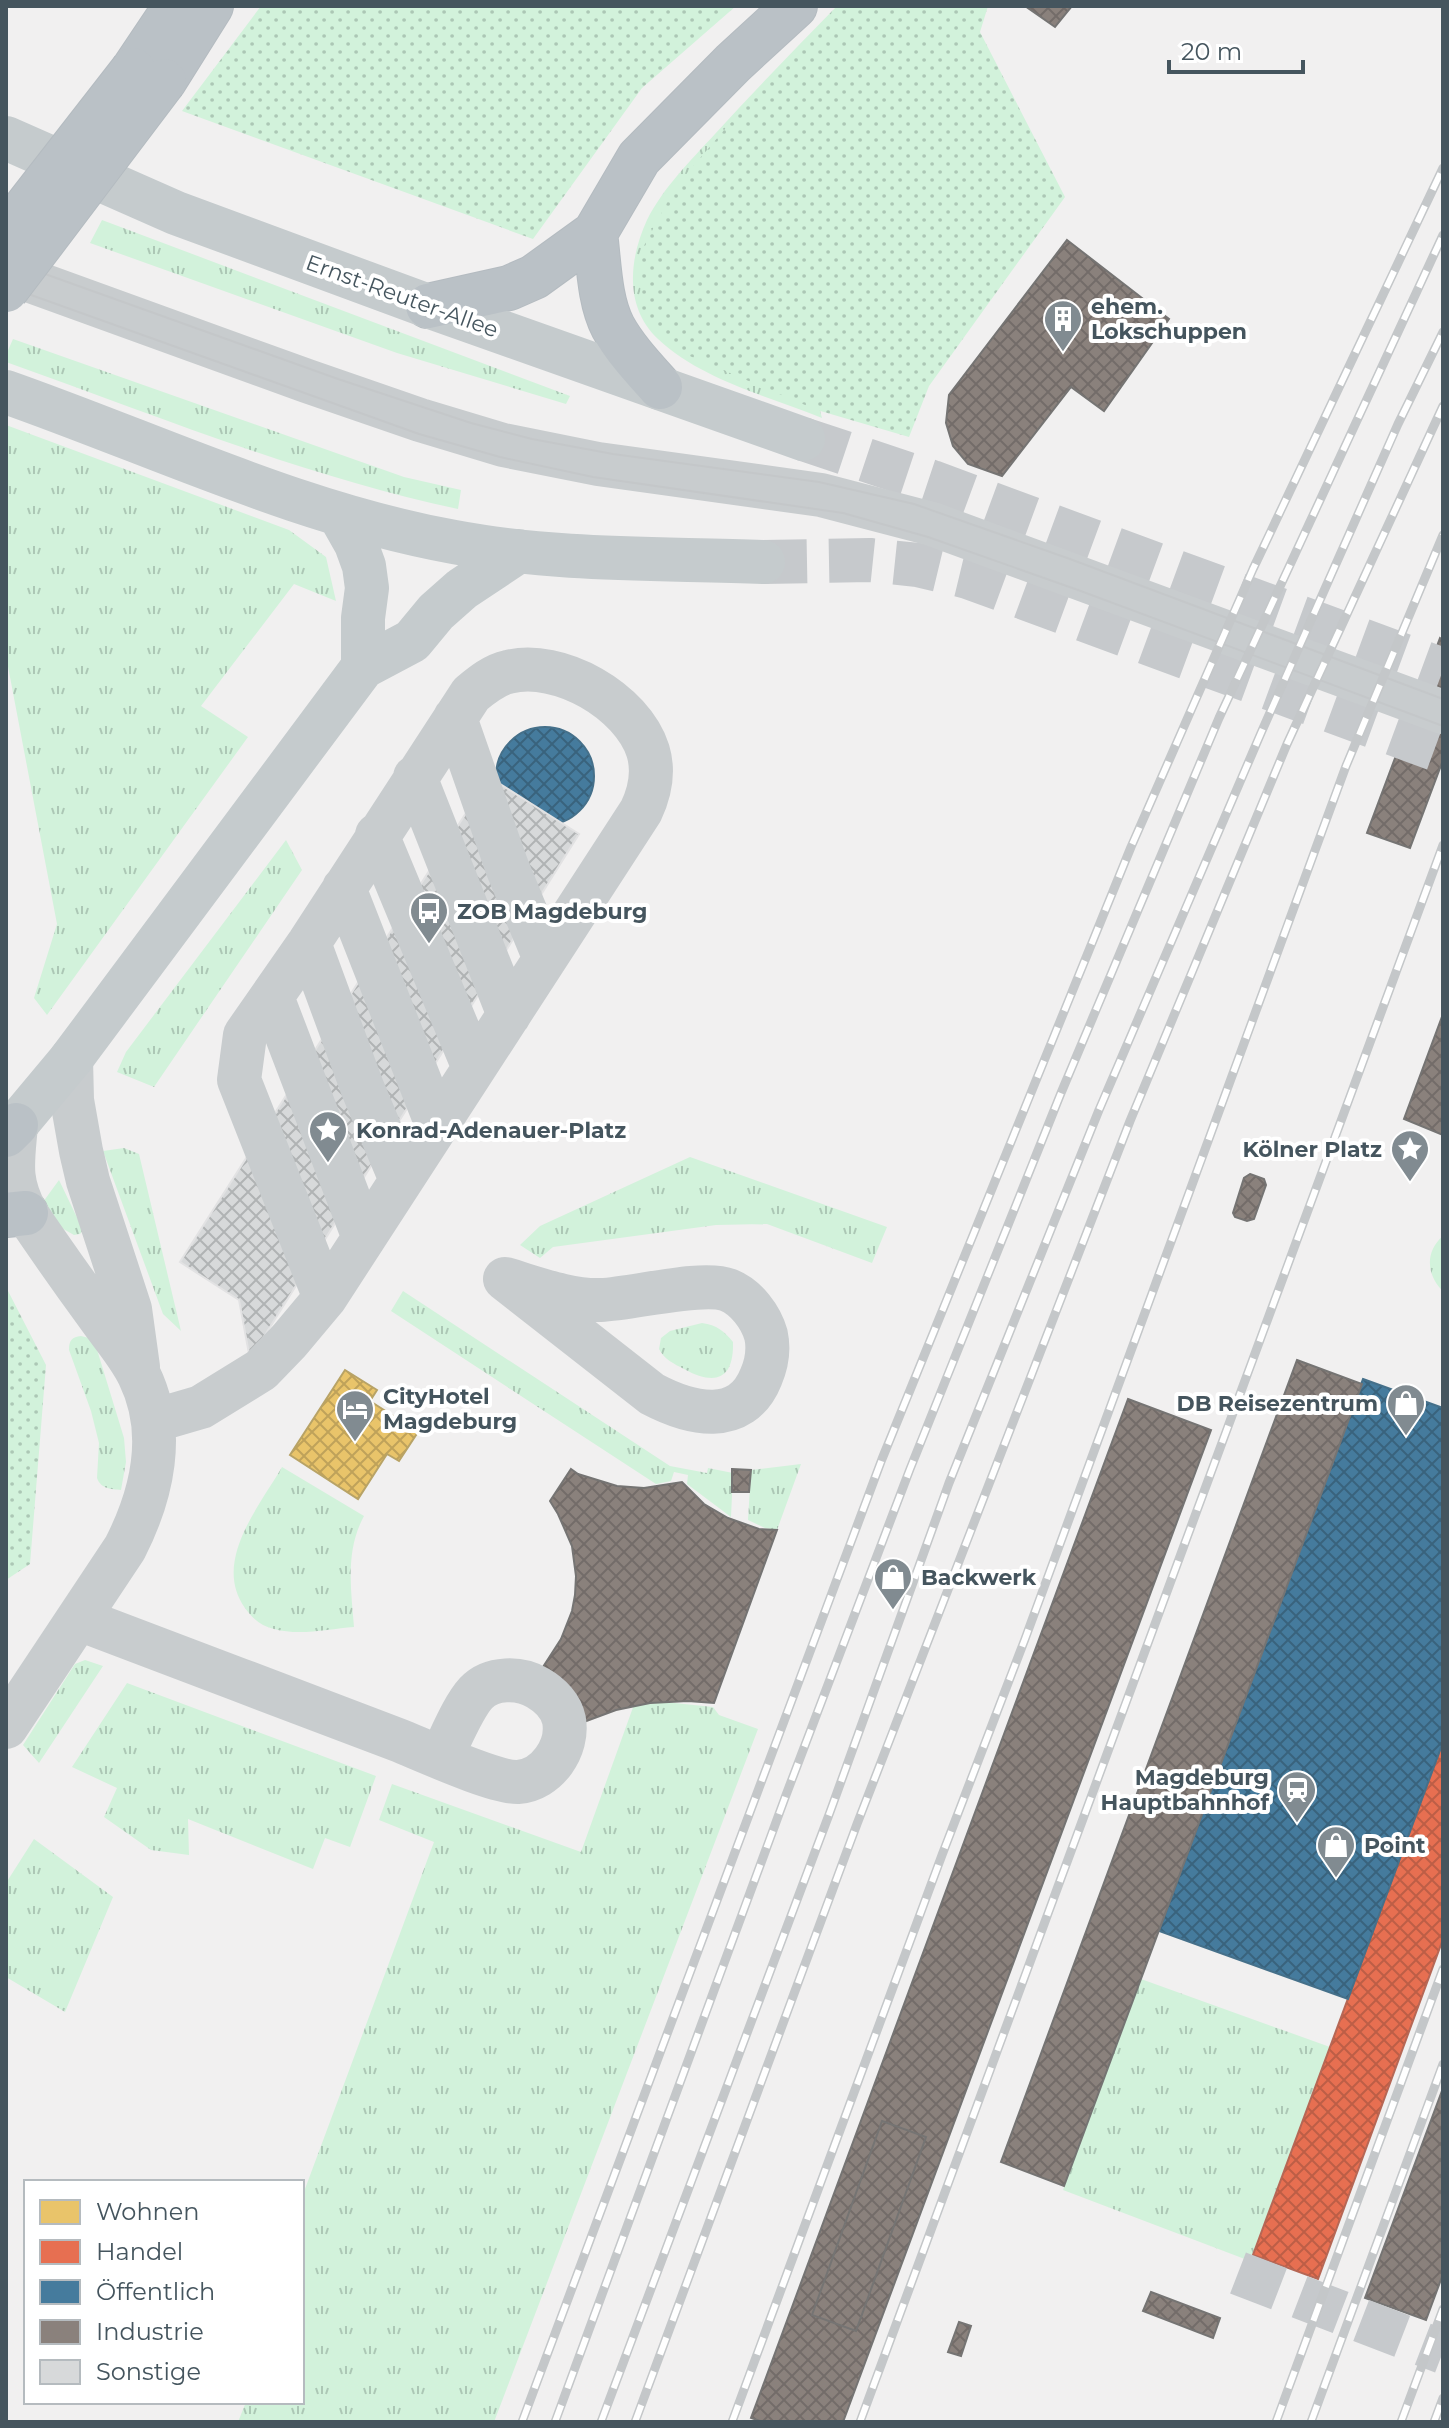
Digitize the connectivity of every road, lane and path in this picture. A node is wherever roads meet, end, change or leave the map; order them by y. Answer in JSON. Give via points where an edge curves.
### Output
{"nodes":[{"id":1,"x":176,"y":6,"type":"edge"},
{"id":2,"x":211,"y":6,"type":"edge"},
{"id":3,"x":795,"y":6,"type":"edge"},
{"id":4,"x":149,"y":75,"type":"junction"},
{"id":5,"x":6,"y":138,"type":"edge"},
{"id":6,"x":6,"y":233,"type":"edge"},
{"id":7,"x":595,"y":233,"type":"junction"},
{"id":8,"x":6,"y":272,"type":"edge"},
{"id":9,"x":6,"y":290,"type":"edge"},
{"id":10,"x":428,"y":306,"type":"junction"},
{"id":11,"x":660,"y":387,"type":"junction"},
{"id":12,"x":6,"y":392,"type":"edge"},
{"id":13,"x":803,"y":439,"type":"tunnel mouth"},
{"id":14,"x":339,"y":514,"type":"junction"},
{"id":15,"x":519,"y":551,"type":"junction"},
{"id":16,"x":763,"y":562,"type":"tunnel mouth"},
{"id":17,"x":363,"y":667,"type":"junction"},
{"id":18,"x":1443,"y":712,"type":"edge"},
{"id":19,"x":455,"y":718,"type":"junction"},
{"id":20,"x":415,"y":777,"type":"junction"},
{"id":21,"x":377,"y":835,"type":"junction"},
{"id":22,"x":344,"y":888,"type":"junction"},
{"id":23,"x":309,"y":943,"type":"junction"},
{"id":24,"x":545,"y":959,"type":"junction"},
{"id":25,"x":272,"y":997,"type":"junction"},
{"id":26,"x":509,"y":1015,"type":"junction"},
{"id":27,"x":71,"y":1059,"type":"junction"},
{"id":28,"x":474,"y":1068,"type":"junction"},
{"id":29,"x":437,"y":1125,"type":"junction"},
{"id":30,"x":9,"y":1129,"type":"edge"},
{"id":31,"x":401,"y":1180,"type":"junction"},
{"id":32,"x":88,"y":1181,"type":"junction"},
{"id":33,"x":16,"y":1214,"type":"edge"},
{"id":34,"x":364,"y":1238,"type":"junction"},
{"id":35,"x":325,"y":1298,"type":"junction"},
{"id":36,"x":138,"y":1373,"type":"junction"},
{"id":37,"x":652,"y":1394,"type":"joint"},
{"id":38,"x":153,"y":1421,"type":"junction"},
{"id":39,"x":79,"y":1619,"type":"junction"},
{"id":40,"x":6,"y":1727,"type":"edge"},
{"id":41,"x":441,"y":1757,"type":"dead end"}],
"edges":[{"from":1,"to":4,"type":"highway"},
{"from":2,"to":4,"type":"highway"},
{"from":3,"to":7,"type":"highway","via":[[639,158]]},
{"from":4,"to":6,"type":"highway","bridge":true},
{"from":4,"to":9,"type":"highway","bridge":true},
{"from":5,"to":10,"type":"main road","name":"Ernst-Reuter-Allee","via":[[176,213]]},
{"from":7,"to":10,"type":"highway","via":[[534,277],[509,288]]},
{"from":7,"to":11,"type":"highway","via":[[612,325]]},
{"from":8,"to":18,"type":"street","via":[[503,445],[598,464],[821,495],[904,516]]},
{"from":10,"to":11,"type":"main road","name":"Ernst-Reuter-Allee"},
{"from":11,"to":13,"type":"main road","name":"Ernst-Reuter-Allee"},
{"from":12,"to":14,"type":"main road"},
{"from":14,"to":15,"type":"main road","via":[[455,542]]},
{"from":14,"to":17,"type":"main road","via":[[364,566]]},
{"from":15,"to":16,"type":"main road"},
{"from":15,"to":17,"type":"main road","via":[[462,589],[412,641]]},
{"from":17,"to":27,"type":"main road"},
{"from":19,"to":20,"type":"street"},
{"from":19,"to":24,"type":"street"},
{"from":19,"to":24,"type":"street","via":[[471,694],[488,681],[507,672],[537,670],[573,679],[601,694],[636,727],[649,752],[651,777],[641,811]]},
{"from":20,"to":21,"type":"street"},
{"from":20,"to":26,"type":"street"},
{"from":21,"to":22,"type":"street"},
{"from":21,"to":28,"type":"street"},
{"from":22,"to":23,"type":"street"},
{"from":22,"to":29,"type":"street"},
{"from":23,"to":25,"type":"street"},
{"from":23,"to":31,"type":"street"},
{"from":24,"to":26,"type":"street"},
{"from":25,"to":34,"type":"street"},
{"from":25,"to":35,"type":"street","via":[[245,1035],[239,1080]]},
{"from":26,"to":28,"type":"street"},
{"from":27,"to":30,"type":"main road"},
{"from":27,"to":32,"type":"street","via":[[72,1100]]},
{"from":28,"to":29,"type":"street"},
{"from":29,"to":31,"type":"street"},
{"from":30,"to":32,"type":"street"},
{"from":30,"to":33,"type":"street"},
{"from":31,"to":34,"type":"street"},
{"from":32,"to":36,"type":"street","via":[[130,1309]]},
{"from":33,"to":36,"type":"street"},
{"from":34,"to":35,"type":"street"},
{"from":35,"to":38,"type":"street","via":[[261,1370],[201,1407]]},
{"from":36,"to":38,"type":"street"},
{"from":37,"to":37,"type":"street","via":[[679,1408],[709,1413],[747,1400],[762,1374],[768,1343],[743,1299],[727,1289],[704,1287],[600,1300],[505,1279]]},
{"from":38,"to":39,"type":"street","via":[[152,1474],[142,1510],[125,1548]]},
{"from":39,"to":40,"type":"street"},
{"from":39,"to":41,"type":"street"}]}
